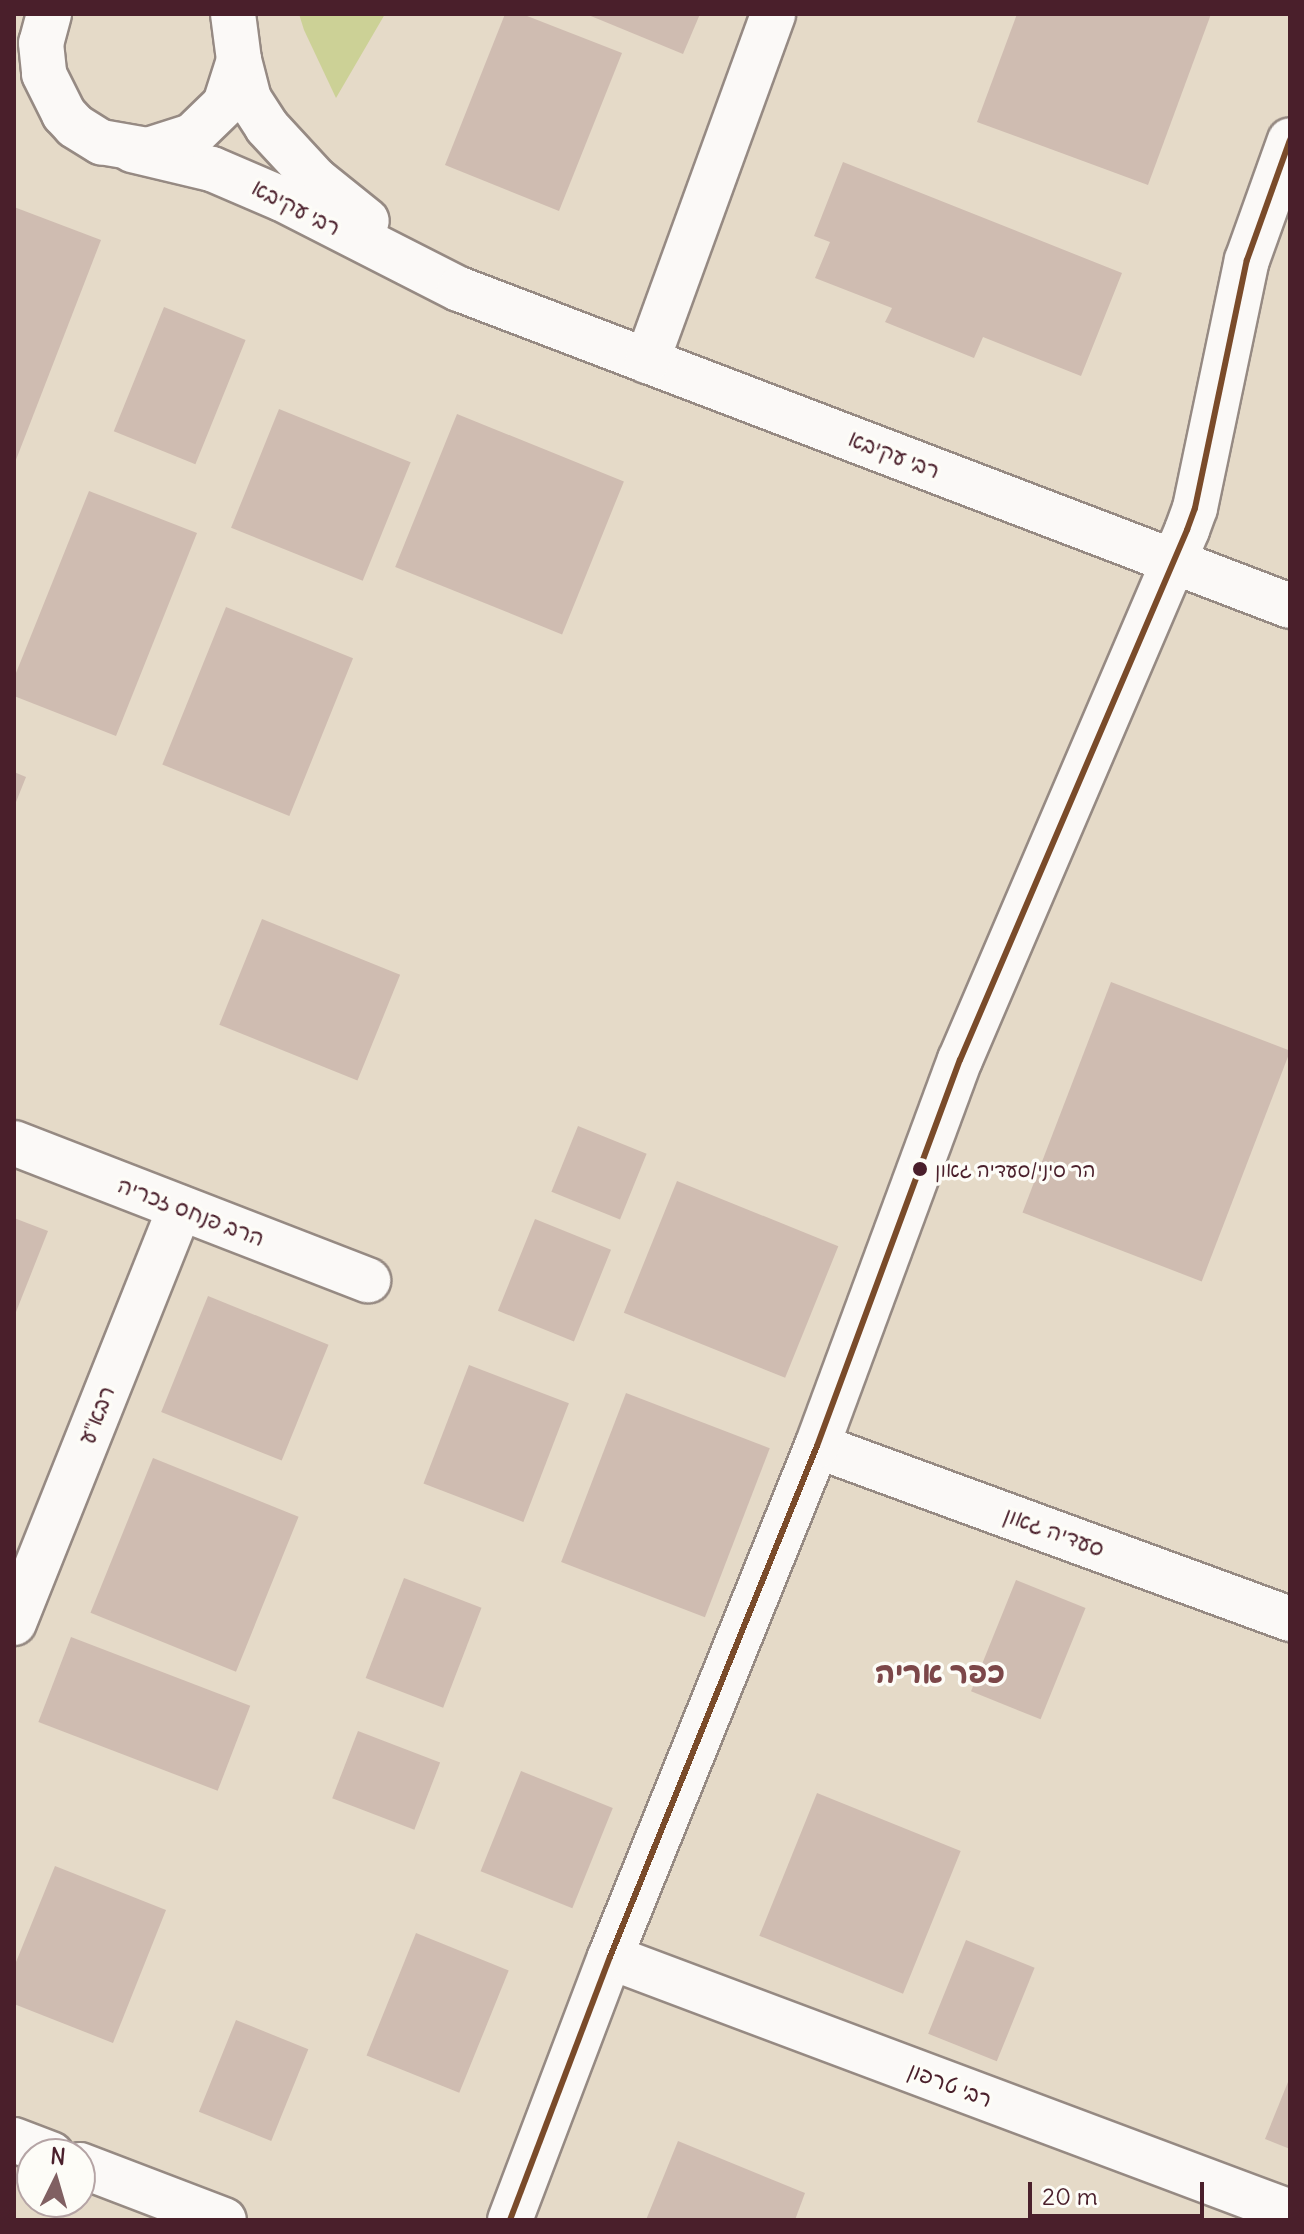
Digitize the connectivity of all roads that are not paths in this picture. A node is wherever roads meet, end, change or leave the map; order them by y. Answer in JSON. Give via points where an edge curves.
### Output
{"nodes":[{"id":1,"x":27,"y":14,"type":"edge"},
{"id":2,"x":49,"y":14,"type":"edge"},
{"id":3,"x":233,"y":14,"type":"edge"},
{"id":4,"x":773,"y":14,"type":"edge"},
{"id":5,"x":14,"y":18,"type":"edge"},
{"id":6,"x":239,"y":60,"type":"junction"},
{"id":7,"x":14,"y":96,"type":"edge"},
{"id":8,"x":88,"y":135,"type":"junction"},
{"id":9,"x":1290,"y":140,"type":"edge"},
{"id":10,"x":132,"y":150,"type":"junction"},
{"id":11,"x":497,"y":304,"type":"junction"},
{"id":12,"x":647,"y":361,"type":"junction"},
{"id":13,"x":1174,"y":562,"type":"junction"},
{"id":14,"x":1290,"y":606,"type":"edge"},
{"id":15,"x":14,"y":1143,"type":"edge"},
{"id":16,"x":180,"y":1208,"type":"junction"},
{"id":17,"x":368,"y":1280,"type":"dead end"},
{"id":18,"x":817,"y":1446,"type":"junction"},
{"id":19,"x":1290,"y":1619,"type":"edge"},
{"id":20,"x":14,"y":1623,"type":"edge"},
{"id":21,"x":610,"y":1957,"type":"junction"},
{"id":22,"x":96,"y":2171,"type":"edge"},
{"id":23,"x":1290,"y":2212,"type":"edge"},
{"id":24,"x":224,"y":2220,"type":"edge"},
{"id":25,"x":510,"y":2220,"type":"edge"}],
"edges":[{"from":1,"to":5,"type":"street"},
{"from":2,"to":8,"type":"street","via":[[41,43],[44,74],[64,114]]},
{"from":3,"to":6,"type":"street","name":"רבי עקיבא"},
{"from":4,"to":12,"type":"street"},
{"from":6,"to":10,"type":"street","via":[[232,91],[204,127],[178,143]]},
{"from":6,"to":11,"type":"street","name":"רבי עקיבא","via":[[249,99],[282,146],[316,180],[378,230]]},
{"from":7,"to":8,"type":"street"},
{"from":8,"to":10,"type":"street","name":"רבי עקיבא"},
{"from":9,"to":13,"type":"street","via":[[1247,260],[1195,508]]},
{"from":10,"to":11,"type":"street","name":"רבי עקיבא","via":[[247,183],[421,273]]},
{"from":11,"to":12,"type":"street","name":"רבי עקיבא"},
{"from":12,"to":13,"type":"street","name":"רבי עקיבא"},
{"from":13,"to":14,"type":"street","name":"רבי עקיבא"},
{"from":13,"to":18,"type":"street","via":[[960,1060]]},
{"from":15,"to":16,"type":"street","name":"הרב פנחס זכריה"},
{"from":16,"to":17,"type":"street","name":"הרב פנחס זכריה"},
{"from":16,"to":20,"type":"street","name":"רבא\"ע"},
{"from":18,"to":19,"type":"street","name":"סעדיה גאון"},
{"from":18,"to":21,"type":"street"},
{"from":21,"to":23,"type":"street","name":"רבי טרפון"},
{"from":21,"to":25,"type":"street"},
{"from":22,"to":24,"type":"street"}]}
